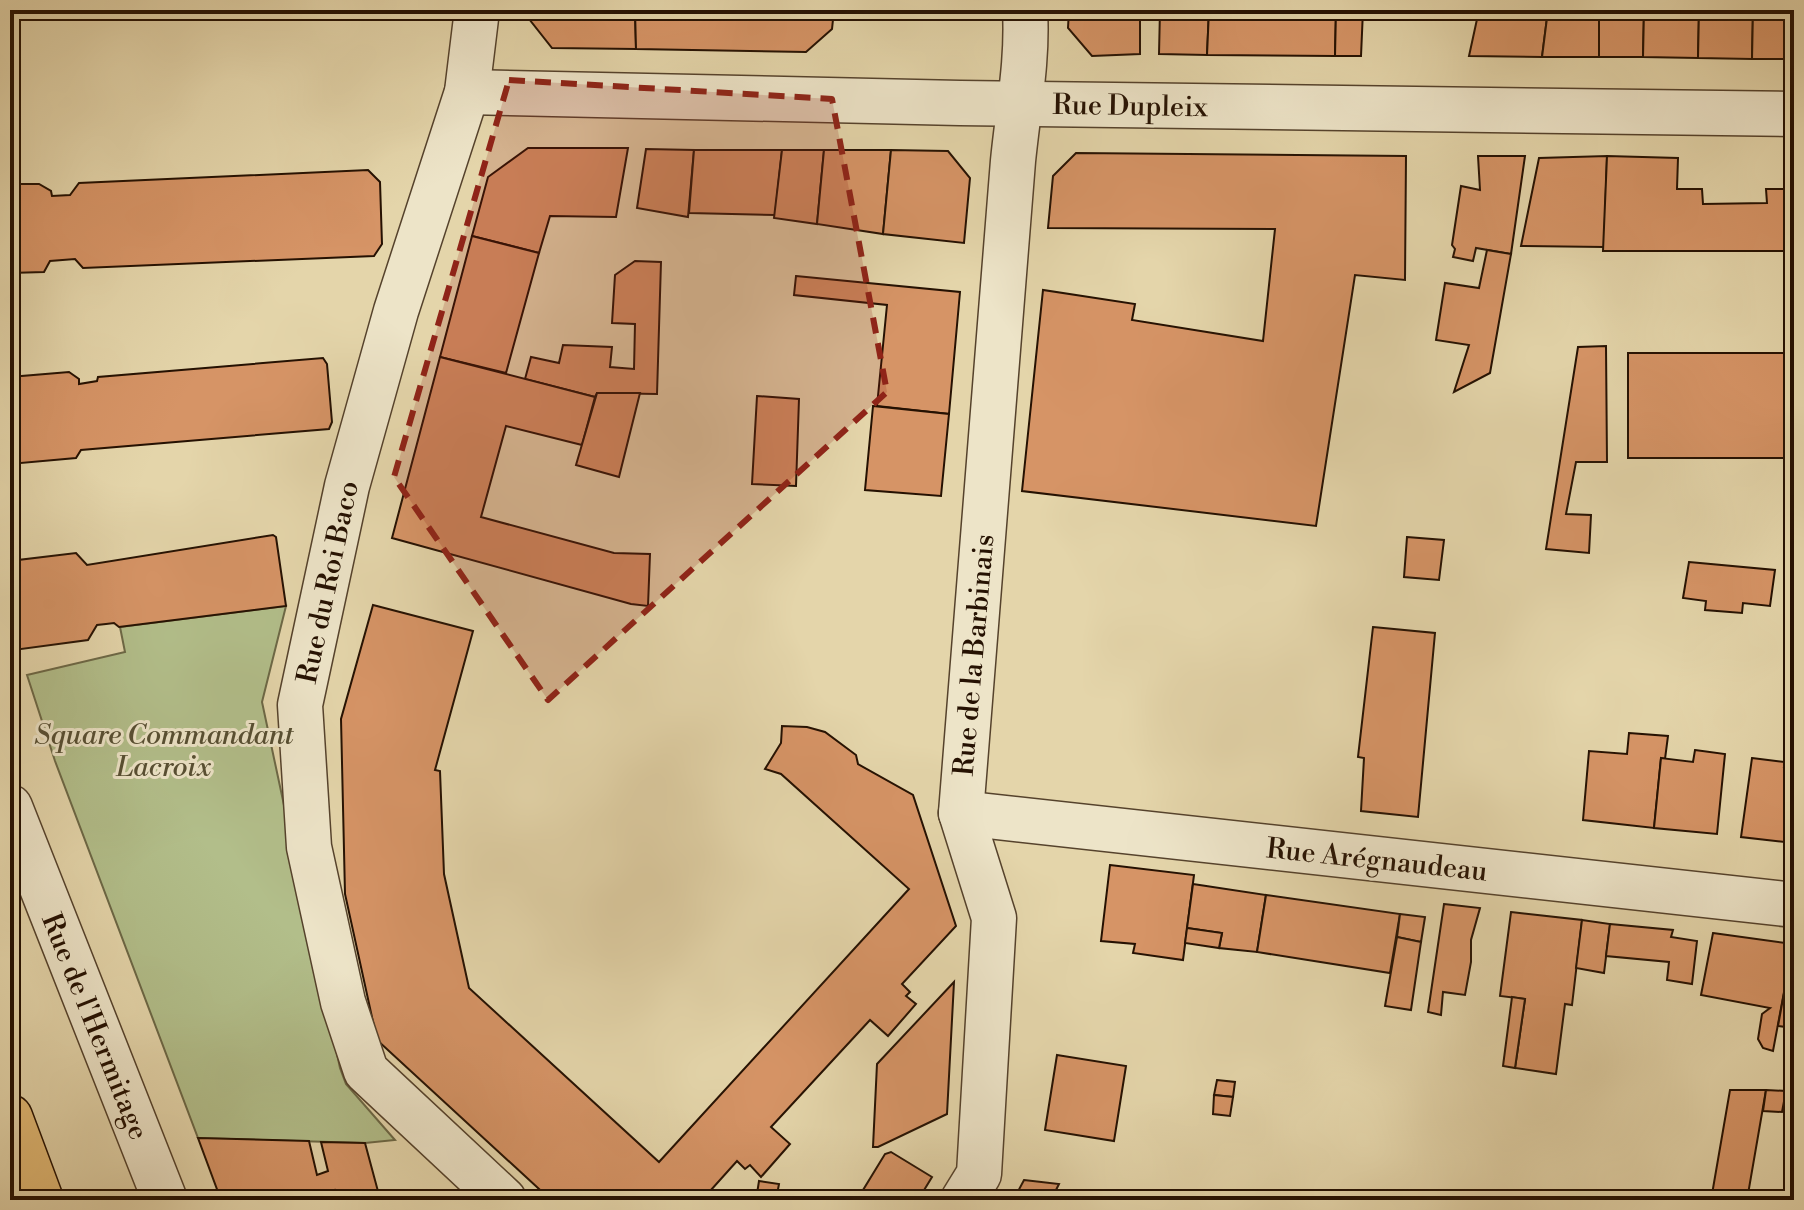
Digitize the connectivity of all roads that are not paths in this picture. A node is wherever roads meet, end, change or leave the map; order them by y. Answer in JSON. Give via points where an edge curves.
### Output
{"nodes":[{"id":1,"x":477,"y":10,"type":"edge"},
{"id":2,"x":1025,"y":10,"type":"edge"},
{"id":3,"x":467,"y":92,"type":"junction"},
{"id":4,"x":1022,"y":102,"type":"junction"},
{"id":5,"x":1794,"y":114,"type":"edge"},
{"id":6,"x":10,"y":807,"type":"edge"},
{"id":7,"x":961,"y":813,"type":"junction"},
{"id":8,"x":1794,"y":905,"type":"edge"},
{"id":9,"x":10,"y":1117,"type":"edge"},
{"id":10,"x":41,"y":1200,"type":"edge"},
{"id":11,"x":165,"y":1200,"type":"edge"},
{"id":12,"x":504,"y":1200,"type":"edge"},
{"id":13,"x":963,"y":1200,"type":"edge"}],
"edges":[{"from":1,"to":3,"type":"street","name":"Rue du Roi Baco"},
{"from":2,"to":4,"type":"street","name":"Rue de la Barbinais"},
{"from":3,"to":4,"type":"street","name":"Rue Dupleix"},
{"from":3,"to":12,"type":"street","name":"Rue du Roi Baco","via":[[347,486],[300,705],[309,847],[343,1002],[366,1071]]},
{"from":4,"to":5,"type":"street","name":"Rue Dupleix"},
{"from":4,"to":7,"type":"street","name":"Rue de la Barbinais"},
{"from":6,"to":11,"type":"street","name":"Rue de l'Hermitage"},
{"from":7,"to":8,"type":"street","name":"Rue Arégnaudeau"},
{"from":7,"to":13,"type":"street","name":"Rue de la Barbinais","via":[[994,918],[979,1174]]},
{"from":9,"to":10,"type":"main road"}]}
